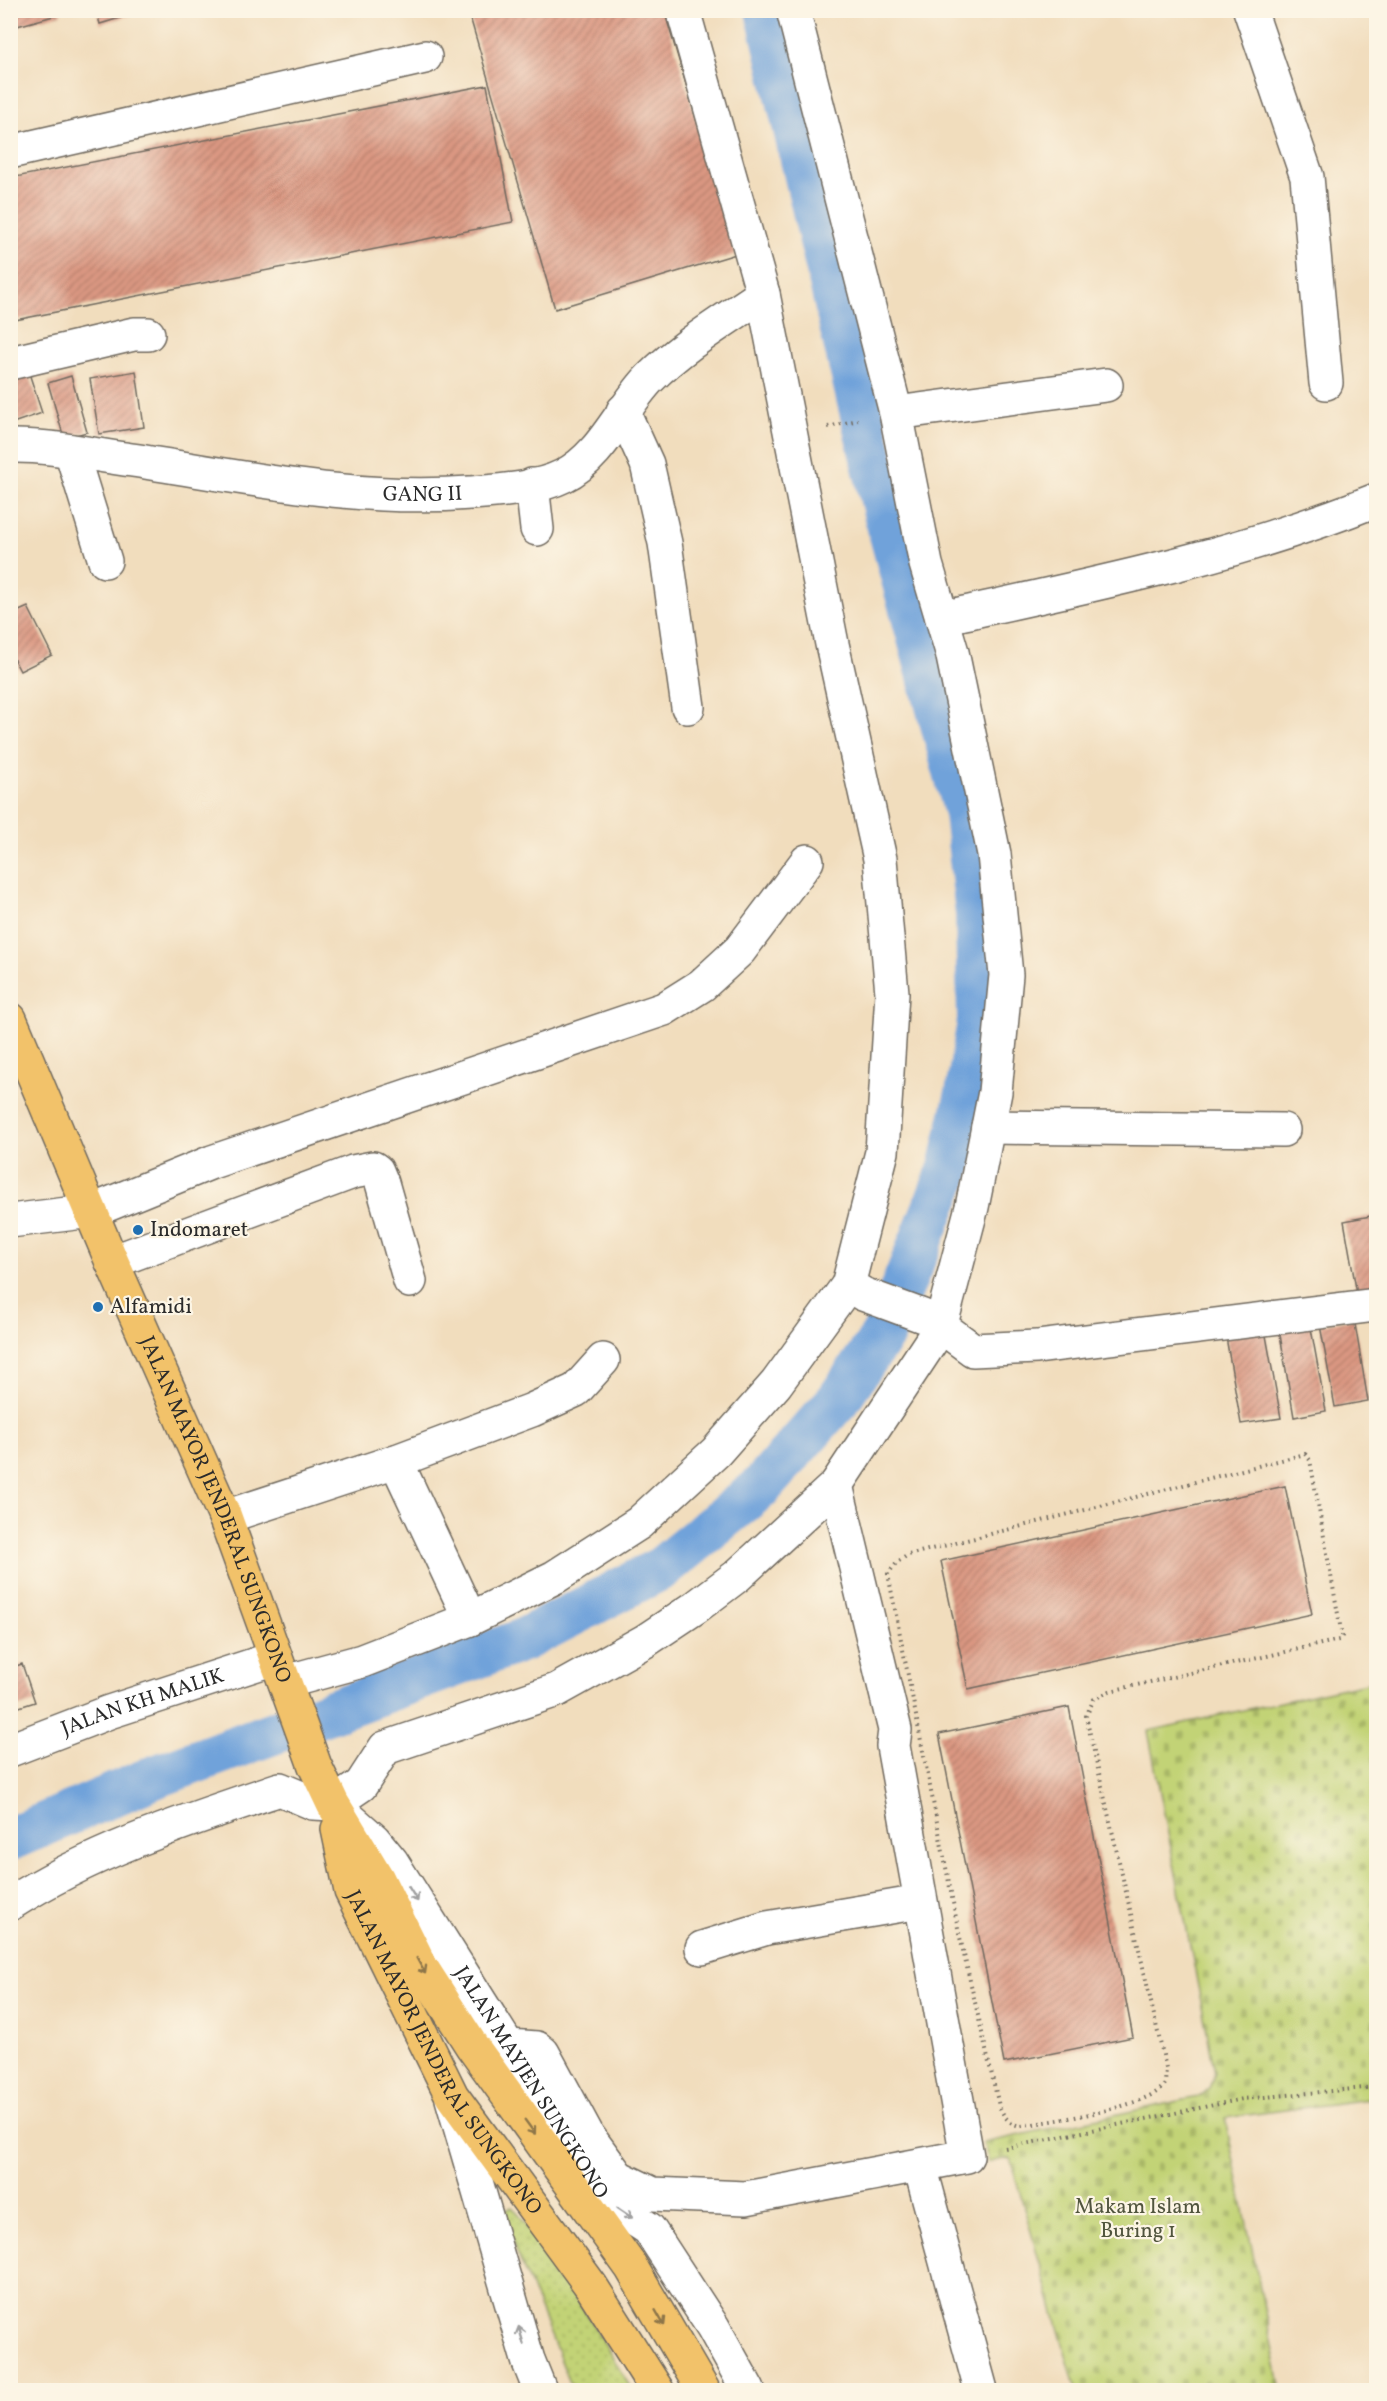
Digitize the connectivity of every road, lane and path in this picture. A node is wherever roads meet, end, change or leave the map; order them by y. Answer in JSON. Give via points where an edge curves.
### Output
{"nodes":[{"id":1,"x":683,"y":10,"type":"edge"},
{"id":2,"x":793,"y":10,"type":"edge"},
{"id":3,"x":1250,"y":10,"type":"edge"},
{"id":4,"x":425,"y":57,"type":"dead end"},
{"id":5,"x":10,"y":152,"type":"edge"},
{"id":6,"x":763,"y":294,"type":"junction"},
{"id":7,"x":148,"y":334,"type":"dead end"},
{"id":8,"x":10,"y":363,"type":"edge"},
{"id":9,"x":1326,"y":383,"type":"dead end"},
{"id":10,"x":1106,"y":385,"type":"dead end"},
{"id":11,"x":623,"y":411,"type":"junction"},
{"id":12,"x":896,"y":413,"type":"junction"},
{"id":13,"x":862,"y":419,"type":"dead end"},
{"id":14,"x":817,"y":429,"type":"dead end"},
{"id":15,"x":10,"y":446,"type":"edge"},
{"id":16,"x":71,"y":451,"type":"junction"},
{"id":17,"x":532,"y":485,"type":"junction"},
{"id":18,"x":1377,"y":500,"type":"edge"},
{"id":19,"x":537,"y":529,"type":"dead end"},
{"id":20,"x":105,"y":561,"type":"dead end"},
{"id":21,"x":942,"y":618,"type":"junction"},
{"id":22,"x":688,"y":707,"type":"dead end"},
{"id":23,"x":807,"y":861,"type":"dead end"},
{"id":24,"x":10,"y":1019,"type":"edge"},
{"id":25,"x":988,"y":1127,"type":"junction"},
{"id":26,"x":1283,"y":1130,"type":"dead end"},
{"id":27,"x":92,"y":1211,"type":"junction"},
{"id":28,"x":10,"y":1221,"type":"edge"},
{"id":29,"x":112,"y":1262,"type":"junction"},
{"id":30,"x":410,"y":1281,"type":"dead end"},
{"id":31,"x":856,"y":1290,"type":"junction"},
{"id":32,"x":1377,"y":1305,"type":"edge"},
{"id":33,"x":936,"y":1323,"type":"junction"},
{"id":34,"x":603,"y":1360,"type":"dead end"},
{"id":35,"x":396,"y":1461,"type":"junction"},
{"id":36,"x":836,"y":1485,"type":"junction"},
{"id":37,"x":225,"y":1517,"type":"junction"},
{"id":38,"x":470,"y":1619,"type":"junction"},
{"id":39,"x":284,"y":1679,"type":"junction"},
{"id":40,"x":1152,"y":1680,"type":"joint"},
{"id":41,"x":10,"y":1750,"type":"edge"},
{"id":42,"x":333,"y":1804,"type":"junction"},
{"id":43,"x":920,"y":1902,"type":"junction"},
{"id":44,"x":10,"y":1904,"type":"edge"},
{"id":45,"x":702,"y":1948,"type":"dead end"},
{"id":46,"x":509,"y":2046,"type":"junction"},
{"id":47,"x":1377,"y":2087,"type":"edge"},
{"id":48,"x":452,"y":2096,"type":"junction"},
{"id":49,"x":967,"y":2156,"type":"junction"},
{"id":50,"x":920,"y":2166,"type":"junction"},
{"id":51,"x":540,"y":2391,"type":"edge"},
{"id":52,"x":657,"y":2391,"type":"edge"},
{"id":53,"x":703,"y":2391,"type":"edge"},
{"id":54,"x":748,"y":2391,"type":"edge"},
{"id":55,"x":981,"y":2391,"type":"edge"}],
"edges":[{"from":1,"to":6,"type":"street"},
{"from":2,"to":12,"type":"street"},
{"from":3,"to":9,"type":"street","via":[[1307,177]]},
{"from":4,"to":5,"type":"street"},
{"from":6,"to":11,"type":"street","name":"GANG II","via":[[674,355]]},
{"from":6,"to":31,"type":"street","via":[[832,645],[880,859],[892,993],[882,1152]]},
{"from":7,"to":8,"type":"street"},
{"from":10,"to":12,"type":"street"},
{"from":11,"to":17,"type":"street","name":"GANG II","via":[[577,466],[560,478]]},
{"from":11,"to":22,"type":"street","via":[[647,465],[665,543]]},
{"from":12,"to":21,"type":"street","via":[[926,564]]},
{"from":13,"to":14,"type":"path"},
{"from":15,"to":16,"type":"street","name":"GANG II"},
{"from":16,"to":17,"type":"street","name":"GANG II","via":[[366,495],[428,497]]},
{"from":16,"to":20,"type":"street"},
{"from":17,"to":19,"type":"street"},
{"from":18,"to":21,"type":"street","via":[[1213,557]]},
{"from":21,"to":25,"type":"street","via":[[994,854],[1006,975]]},
{"from":23,"to":27,"type":"street","via":[[740,950],[702,985],[664,1009],[212,1162]]},
{"from":24,"to":27,"type":"main road","name":"JALAN MAYOR JENDERAL SUNGKONO"},
{"from":25,"to":26,"type":"street"},
{"from":25,"to":33,"type":"street","via":[[972,1207]]},
{"from":27,"to":28,"type":"street"},
{"from":27,"to":29,"type":"main road","name":"JALAN MAYOR JENDERAL SUNGKONO"},
{"from":29,"to":30,"type":"street","via":[[353,1172],[373,1168],[378,1171]]},
{"from":29,"to":37,"type":"main road","name":"JALAN MAYOR JENDERAL SUNGKONO"},
{"from":31,"to":33,"type":"street"},
{"from":31,"to":38,"type":"street","name":"JALAN KH MALIK","via":[[716,1452],[639,1522],[555,1577]]},
{"from":32,"to":33,"type":"street","via":[[1037,1347],[973,1350]]},
{"from":33,"to":36,"type":"street"},
{"from":34,"to":35,"type":"street","via":[[576,1390]]},
{"from":35,"to":37,"type":"street"},
{"from":35,"to":38,"type":"street"},
{"from":36,"to":42,"type":"street","via":[[737,1576],[645,1641],[557,1690],[386,1748],[361,1785]]},
{"from":36,"to":43,"type":"street","via":[[895,1730],[892,1746]]},
{"from":37,"to":39,"type":"main road","name":"JALAN MAYOR JENDERAL SUNGKONO"},
{"from":38,"to":39,"type":"street","name":"JALAN KH MALIK","via":[[362,1661]]},
{"from":39,"to":41,"type":"street","name":"JALAN KH MALIK","via":[[109,1712]]},
{"from":39,"to":42,"type":"main road","name":"JALAN MAYOR JENDERAL SUNGKONO"},
{"from":40,"to":40,"type":"path","via":[[1110,1690],[1094,1699],[1086,1716],[1166,2068],[1165,2084],[1152,2096],[1121,2107],[1015,2125],[1004,2117],[999,2106],[958,1933],[888,1574],[908,1555],[1305,1454],[1310,1460],[1341,1637],[1335,1642]]},
{"from":42,"to":44,"type":"street","via":[[313,1803],[280,1789],[102,1855],[42,1883]]},
{"from":42,"to":46,"type":"street","name":"JALAN MAYJEN SUNGKONO","one_way":true,"via":[[374,1840],[392,1862]]},
{"from":42,"to":48,"type":"main road","name":"JALAN MAYOR JENDERAL SUNGKONO","via":[[351,1891]]},
{"from":42,"to":53,"type":"main road","name":"JALAN MAYOR JENDERAL SUNGKONO","one_way":true,"via":[[378,1880],[422,1968],[631,2267]]},
{"from":43,"to":45,"type":"street","via":[[768,1928]]},
{"from":43,"to":49,"type":"street"},
{"from":46,"to":50,"type":"street","via":[[537,2048],[543,2053],[588,2136],[618,2177],[653,2194],[746,2198]]},
{"from":46,"to":54,"type":"street","name":"JALAN MAYJEN SUNGKONO","one_way":true,"via":[[605,2200],[649,2229],[670,2258]]},
{"from":47,"to":49,"type":"path","via":[[1243,2099]]},
{"from":51,"to":48,"type":"street","one_way":true},
{"from":48,"to":52,"type":"main road","name":"JALAN MAYOR JENDERAL SUNGKONO","via":[[591,2286]]},
{"from":49,"to":50,"type":"street"},
{"from":50,"to":55,"type":"street"}]}
